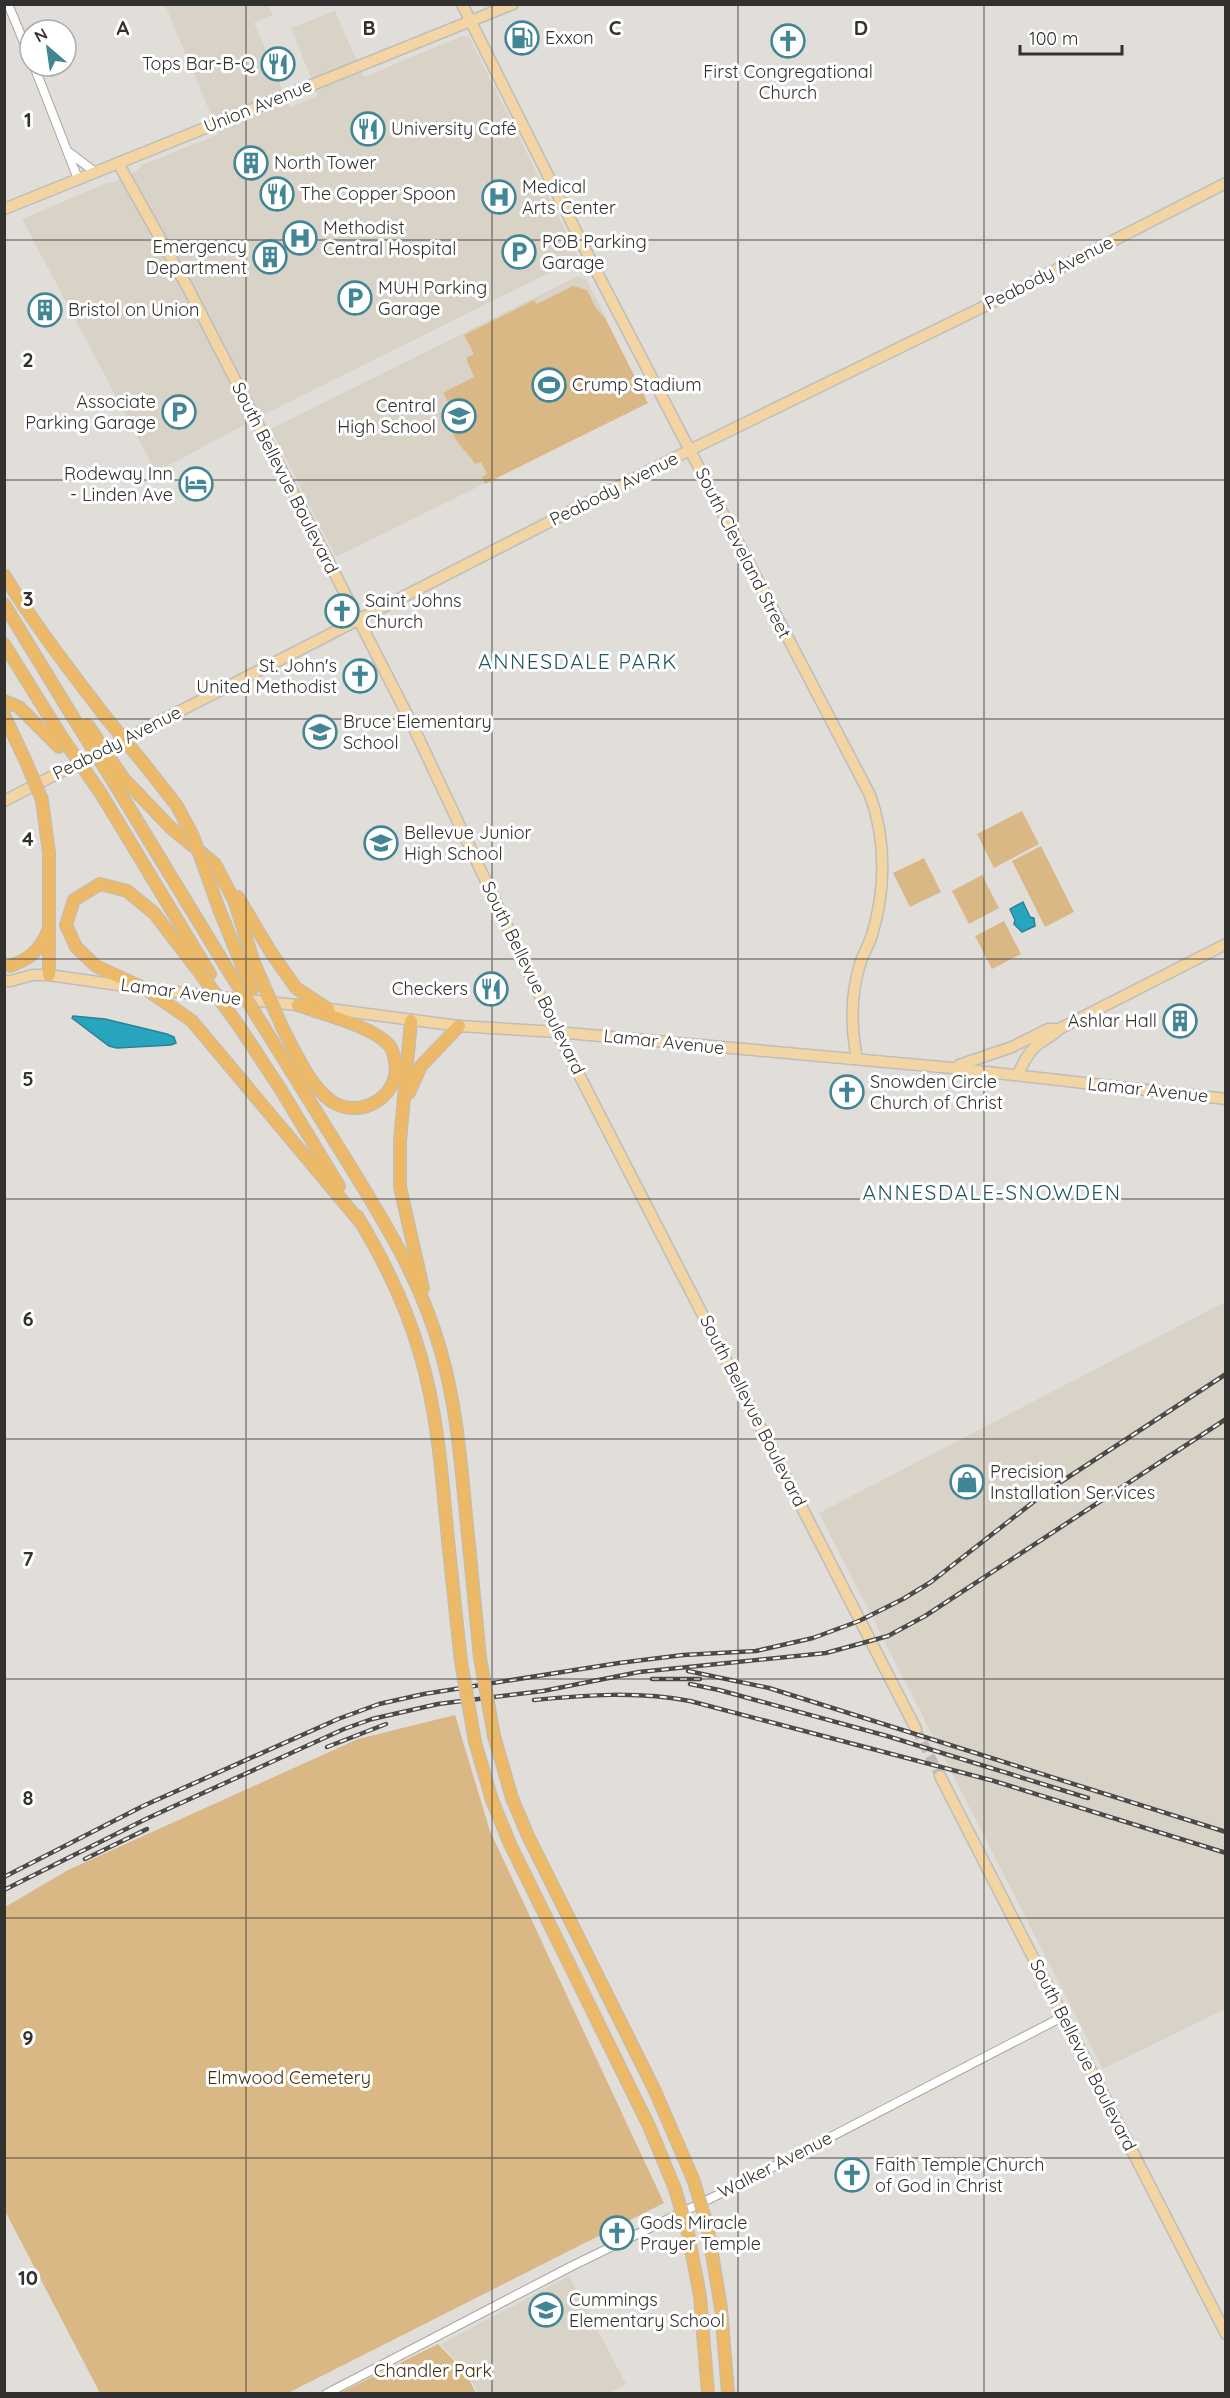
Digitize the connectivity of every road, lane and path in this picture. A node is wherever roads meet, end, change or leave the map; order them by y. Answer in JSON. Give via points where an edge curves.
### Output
{"nodes":[{"id":1,"x":8,"y":4,"type":"edge"},
{"id":2,"x":462,"y":4,"type":"edge"},
{"id":3,"x":513,"y":4,"type":"edge"},
{"id":4,"x":470,"y":21,"type":"junction"},
{"id":5,"x":18,"y":28,"type":"edge"},
{"id":6,"x":39,"y":78,"type":"edge"},
{"id":7,"x":70,"y":153,"type":"junction"},
{"id":8,"x":118,"y":163,"type":"junction"},
{"id":9,"x":95,"y":172,"type":"junction"},
{"id":10,"x":78,"y":178,"type":"junction"},
{"id":11,"x":1226,"y":183,"type":"edge"},
{"id":12,"x":4,"y":209,"type":"edge"},
{"id":13,"x":690,"y":450,"type":"junction"},
{"id":14,"x":4,"y":574,"type":"edge"},
{"id":15,"x":4,"y":604,"type":"edge"},
{"id":16,"x":358,"y":620,"type":"junction"},
{"id":17,"x":4,"y":644,"type":"edge"},
{"id":18,"x":4,"y":701,"type":"edge"},
{"id":19,"x":4,"y":715,"type":"edge"},
{"id":20,"x":61,"y":743,"type":"junction"},
{"id":21,"x":120,"y":782,"type":"junction"},
{"id":22,"x":4,"y":801,"type":"edge"},
{"id":23,"x":215,"y":864,"type":"junction"},
{"id":24,"x":50,"y":927,"type":"junction"},
{"id":25,"x":1226,"y":944,"type":"edge"},
{"id":26,"x":7,"y":966,"type":"edge"},
{"id":27,"x":205,"y":973,"type":"junction"},
{"id":28,"x":32,"y":975,"type":"junction"},
{"id":29,"x":49,"y":975,"type":"junction"},
{"id":30,"x":4,"y":981,"type":"edge"},
{"id":31,"x":146,"y":990,"type":"junction"},
{"id":32,"x":298,"y":1005,"type":"junction"},
{"id":33,"x":328,"y":1009,"type":"junction"},
{"id":34,"x":255,"y":1013,"type":"junction"},
{"id":35,"x":411,"y":1021,"type":"junction"},
{"id":36,"x":459,"y":1026,"type":"junction"},
{"id":37,"x":1059,"y":1029,"type":"junction"},
{"id":38,"x":557,"y":1032,"type":"junction"},
{"id":39,"x":857,"y":1059,"type":"junction"},
{"id":40,"x":952,"y":1068,"type":"junction"},
{"id":41,"x":1018,"y":1074,"type":"junction"},
{"id":42,"x":1226,"y":1099,"type":"edge"},
{"id":43,"x":405,"y":1102,"type":"junction"},
{"id":44,"x":361,"y":1223,"type":"junction"},
{"id":45,"x":423,"y":1302,"type":"junction"},
{"id":46,"x":916,"y":1729,"type":"tunnel mouth"},
{"id":47,"x":940,"y":1776,"type":"tunnel mouth"},
{"id":48,"x":1064,"y":2016,"type":"junction"},
{"id":49,"x":1226,"y":2334,"type":"edge"},
{"id":50,"x":326,"y":2394,"type":"edge"},
{"id":51,"x":708,"y":2394,"type":"edge"},
{"id":52,"x":728,"y":2394,"type":"edge"}],
"edges":[{"from":1,"to":5,"type":"street"},
{"from":2,"to":4,"type":"main road","name":"South Cleveland Street"},
{"from":3,"to":4,"type":"main road","name":"Union Avenue"},
{"from":4,"to":8,"type":"main road","name":"Union Avenue"},
{"from":4,"to":13,"type":"main road","name":"South Cleveland Street"},
{"from":6,"to":7,"type":"street"},
{"from":7,"to":9,"type":"street"},
{"from":7,"to":10,"type":"street"},
{"from":8,"to":9,"type":"main road","name":"Union Avenue"},
{"from":8,"to":16,"type":"main road","name":"South Bellevue Boulevard","via":[[189,290]]},
{"from":9,"to":10,"type":"main road","name":"Union Avenue"},
{"from":10,"to":12,"type":"main road","name":"Union Avenue"},
{"from":11,"to":13,"type":"main road","name":"Peabody Avenue"},
{"from":13,"to":16,"type":"main road","name":"Peabody Avenue"},
{"from":13,"to":39,"type":"main road","name":"South Cleveland Street","via":[[876,811],[883,853],[880,895],[853,999],[852,1034]]},
{"from":14,"to":34,"type":"highway","bridge":true,"via":[[53,649],[177,806],[193,836],[252,990]]},
{"from":15,"to":21,"type":"highway","bridge":true},
{"from":16,"to":22,"type":"main road","name":"Peabody Avenue"},
{"from":16,"to":38,"type":"main road","name":"South Bellevue Boulevard","via":[[417,735]]},
{"from":17,"to":20,"type":"highway"},
{"from":18,"to":20,"type":"highway","via":[[19,707]]},
{"from":19,"to":24,"type":"highway","bridge":true,"via":[[42,800],[49,853]]},
{"from":20,"to":27,"type":"highway","bridge":true,"via":[[136,851]]},
{"from":21,"to":23,"type":"highway"},
{"from":21,"to":34,"type":"highway","bridge":true},
{"from":23,"to":32,"type":"highway","bridge":true,"via":[[234,900],[253,960],[283,1029],[313,1081],[333,1102],[345,1107],[379,1102],[391,1090],[397,1068],[391,1047],[374,1033]]},
{"from":23,"to":33,"type":"highway","via":[[296,988]]},
{"from":24,"to":26,"type":"highway","via":[[33,955]]},
{"from":24,"to":29,"type":"highway"},
{"from":25,"to":37,"type":"main road"},
{"from":26,"to":28,"type":"main road"},
{"from":27,"to":31,"type":"highway","via":[[154,913],[127,891],[100,884],[74,900],[66,925],[75,947],[96,966]]},
{"from":27,"to":44,"type":"highway","bridge":true},
{"from":28,"to":29,"type":"main road","name":"Lamar Avenue"},
{"from":28,"to":30,"type":"main road"},
{"from":29,"to":31,"type":"main road","name":"Lamar Avenue"},
{"from":31,"to":32,"type":"main road","name":"Lamar Avenue"},
{"from":31,"to":44,"type":"highway","via":[[192,1021]]},
{"from":32,"to":33,"type":"main road","name":"Lamar Avenue"},
{"from":33,"to":35,"type":"main road","name":"Lamar Avenue"},
{"from":34,"to":45,"type":"highway","via":[[406,1260]]},
{"from":35,"to":36,"type":"main road","name":"Lamar Avenue"},
{"from":35,"to":43,"type":"highway"},
{"from":36,"to":38,"type":"main road","name":"Lamar Avenue"},
{"from":36,"to":43,"type":"highway","via":[[421,1066]]},
{"from":37,"to":40,"type":"main road","via":[[1048,1029]]},
{"from":37,"to":41,"type":"main road","via":[[1032,1050]]},
{"from":38,"to":39,"type":"main road","name":"Lamar Avenue"},
{"from":38,"to":46,"type":"main road","name":"South Bellevue Boulevard"},
{"from":39,"to":40,"type":"main road","name":"Lamar Avenue"},
{"from":40,"to":41,"type":"main road","name":"Lamar Avenue"},
{"from":41,"to":42,"type":"main road","name":"Lamar Avenue"},
{"from":43,"to":45,"type":"highway","via":[[400,1187],[423,1280]]},
{"from":44,"to":51,"type":"highway","bridge":true,"via":[[399,1294],[430,1395],[461,1662],[475,1742],[492,1800],[649,2126],[675,2189],[700,2296]]},
{"from":45,"to":52,"type":"highway","bridge":true,"via":[[449,1384],[480,1658],[494,1736],[512,1798],[535,1850],[668,2118],[693,2179],[707,2224],[721,2308]]},
{"from":47,"to":48,"type":"main road","name":"South Bellevue Boulevard"},
{"from":48,"to":49,"type":"main road","name":"South Bellevue Boulevard"},
{"from":48,"to":50,"type":"street","name":"Walker Avenue"}]}
